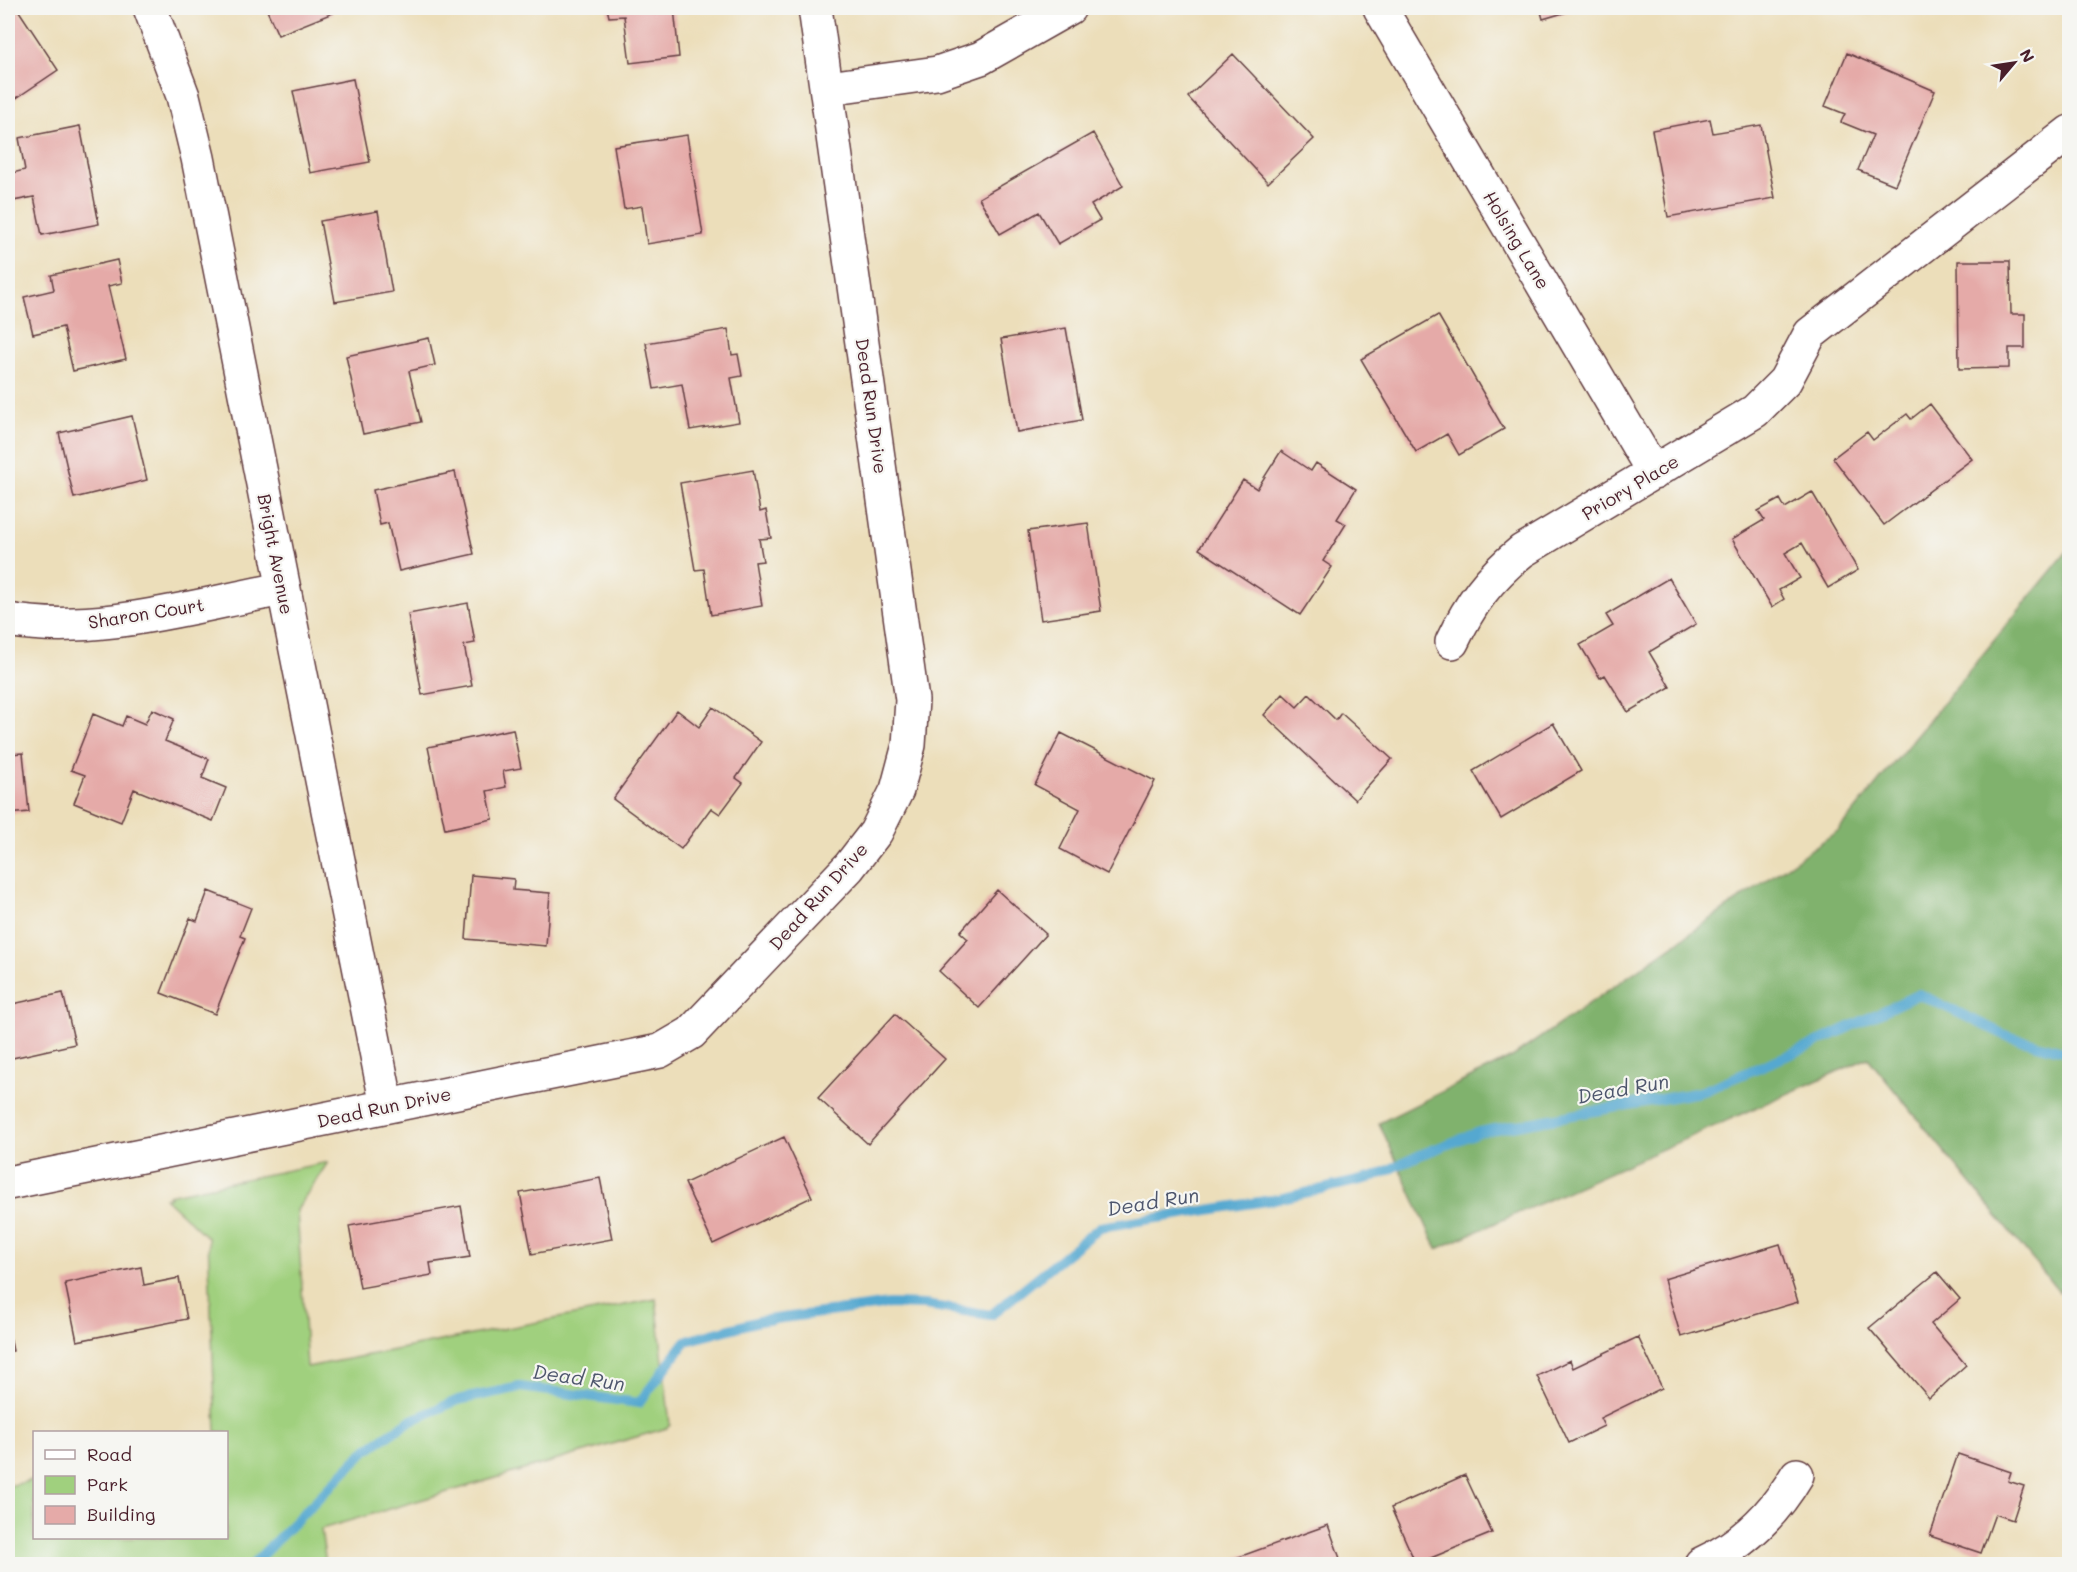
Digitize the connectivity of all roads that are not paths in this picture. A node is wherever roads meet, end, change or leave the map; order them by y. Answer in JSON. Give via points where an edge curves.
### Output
{"nodes":[{"id":1,"x":150,"y":8,"type":"edge"},
{"id":2,"x":815,"y":8,"type":"edge"},
{"id":3,"x":1069,"y":8,"type":"edge"},
{"id":4,"x":1380,"y":8,"type":"edge"},
{"id":5,"x":828,"y":88,"type":"junction"},
{"id":6,"x":2070,"y":132,"type":"edge"},
{"id":7,"x":1654,"y":472,"type":"junction"},
{"id":8,"x":283,"y":589,"type":"junction"},
{"id":9,"x":8,"y":620,"type":"edge"},
{"id":10,"x":1452,"y":642,"type":"dead end"},
{"id":11,"x":387,"y":1106,"type":"junction"},
{"id":12,"x":8,"y":1183,"type":"edge"},
{"id":13,"x":1797,"y":1475,"type":"dead end"},
{"id":14,"x":1701,"y":1564,"type":"edge"}],
"edges":[{"from":1,"to":8,"type":"street","name":"Bright Avenue","via":[[183,96],[198,158]]},
{"from":2,"to":5,"type":"street","name":"Dead Run Drive"},
{"from":3,"to":5,"type":"street","via":[[981,58],[938,73]]},
{"from":4,"to":7,"type":"street","name":"Holsing Lane"},
{"from":5,"to":11,"type":"street","name":"Dead Run Drive","via":[[912,700],[909,745],[897,790],[876,832],[849,867],[691,1033],[660,1051]]},
{"from":6,"to":7,"type":"street","name":"Priory Place","via":[[1810,334],[1785,381],[1755,411]]},
{"from":7,"to":10,"type":"street","name":"Priory Place","via":[[1522,551],[1496,573],[1471,604]]},
{"from":8,"to":9,"type":"street","name":"Sharon Court","via":[[111,621],[61,625]]},
{"from":8,"to":11,"type":"street","name":"Bright Avenue"},
{"from":11,"to":12,"type":"street","name":"Dead Run Drive"},
{"from":13,"to":14,"type":"street","via":[[1785,1496],[1756,1529],[1722,1555]]}]}
